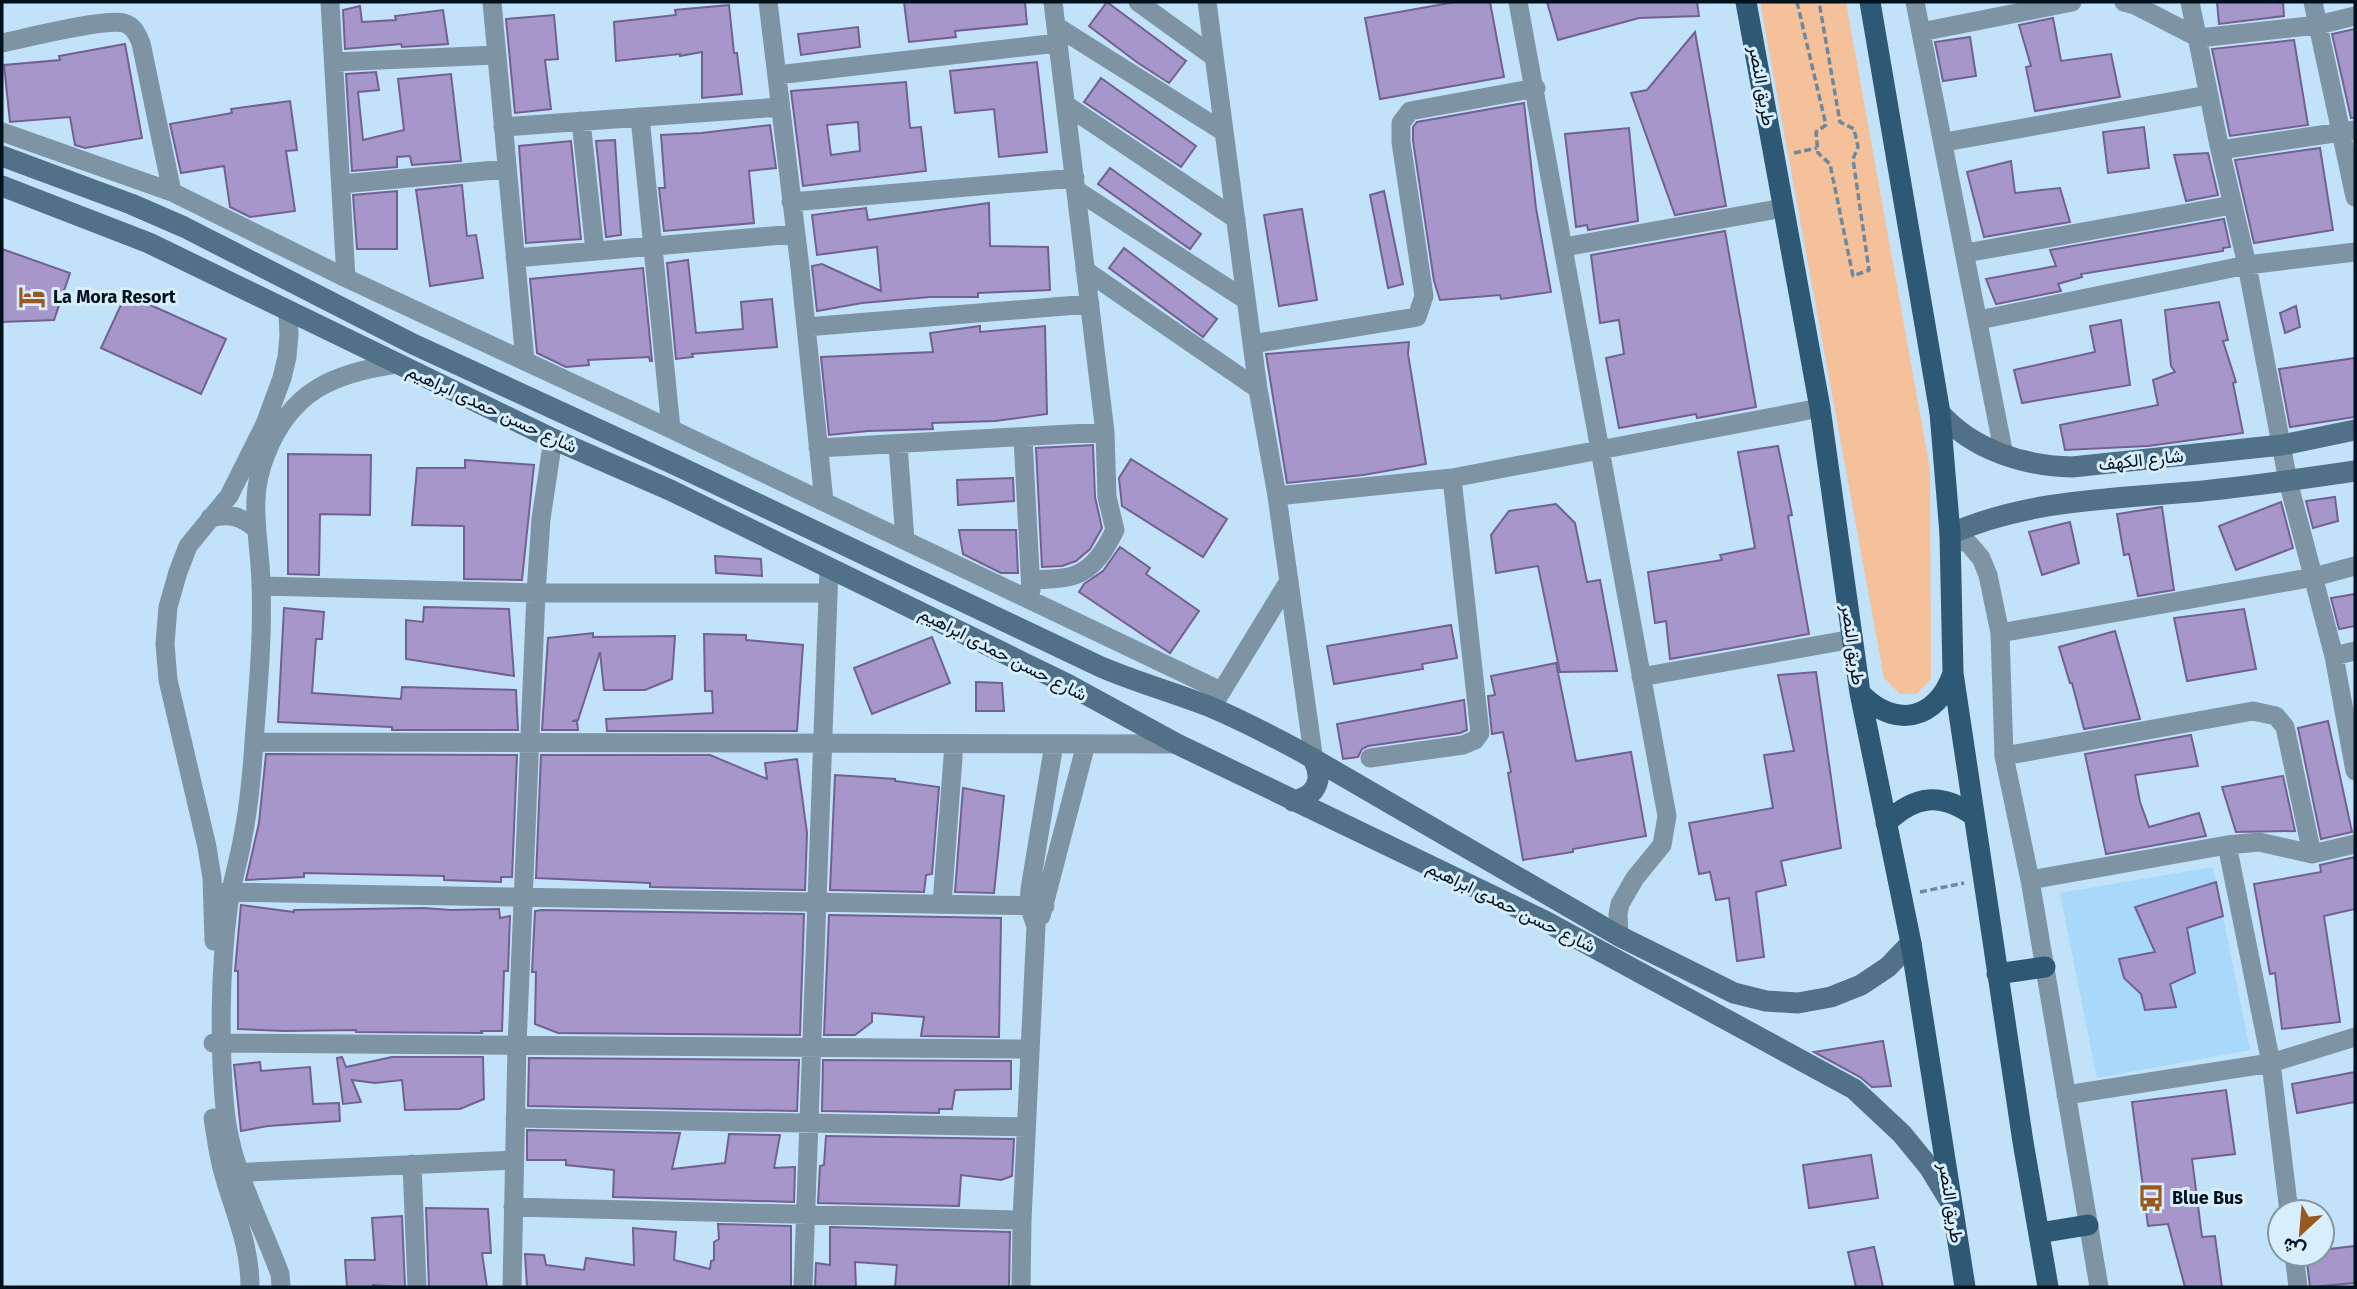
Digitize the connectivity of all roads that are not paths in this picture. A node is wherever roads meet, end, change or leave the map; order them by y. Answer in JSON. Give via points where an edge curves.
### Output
{"nodes":[{"id":1,"x":330,"y":2,"type":"edge"},
{"id":2,"x":492,"y":2,"type":"edge"},
{"id":3,"x":768,"y":2,"type":"edge"},
{"id":4,"x":1053,"y":2,"type":"edge"},
{"id":5,"x":1138,"y":2,"type":"edge"},
{"id":6,"x":1207,"y":2,"type":"edge"},
{"id":7,"x":1518,"y":2,"type":"edge"},
{"id":8,"x":1746,"y":2,"type":"edge"},
{"id":9,"x":1870,"y":2,"type":"edge"},
{"id":10,"x":1916,"y":2,"type":"edge"},
{"id":11,"x":2072,"y":2,"type":"edge"},
{"id":12,"x":2124,"y":2,"type":"edge"},
{"id":13,"x":2190,"y":2,"type":"edge"},
{"id":14,"x":2313,"y":2,"type":"edge"},
{"id":15,"x":2355,"y":16,"type":"edge"},
{"id":16,"x":2318,"y":24,"type":"junction"},
{"id":17,"x":1921,"y":32,"type":"junction"},
{"id":18,"x":1057,"y":35,"type":"junction"},
{"id":19,"x":2199,"y":38,"type":"junction"},
{"id":20,"x":2,"y":43,"type":"edge"},
{"id":21,"x":497,"y":55,"type":"junction"},
{"id":22,"x":1214,"y":57,"type":"junction"},
{"id":23,"x":334,"y":62,"type":"junction"},
{"id":24,"x":777,"y":75,"type":"junction"},
{"id":25,"x":1535,"y":88,"type":"junction"},
{"id":26,"x":2208,"y":94,"type":"junction"},
{"id":27,"x":1066,"y":105,"type":"junction"},
{"id":28,"x":780,"y":107,"type":"junction"},
{"id":29,"x":640,"y":117,"type":"junction"},
{"id":30,"x":2,"y":118,"type":"edge"},
{"id":31,"x":581,"y":121,"type":"junction"},
{"id":32,"x":503,"y":127,"type":"junction"},
{"id":33,"x":2348,"y":131,"type":"edge"},
{"id":34,"x":2,"y":132,"type":"edge"},
{"id":35,"x":1224,"y":132,"type":"junction"},
{"id":36,"x":2,"y":139,"type":"edge"},
{"id":37,"x":1945,"y":142,"type":"junction"},
{"id":38,"x":2220,"y":150,"type":"junction"},
{"id":39,"x":2,"y":156,"type":"edge"},
{"id":40,"x":507,"y":169,"type":"junction"},
{"id":41,"x":341,"y":184,"type":"junction"},
{"id":42,"x":1075,"y":184,"type":"junction"},
{"id":43,"x":2,"y":186,"type":"edge"},
{"id":44,"x":172,"y":192,"type":"junction"},
{"id":45,"x":2355,"y":197,"type":"edge"},
{"id":46,"x":791,"y":202,"type":"junction"},
{"id":47,"x":2232,"y":205,"type":"junction"},
{"id":48,"x":1784,"y":208,"type":"junction"},
{"id":49,"x":1236,"y":219,"type":"junction"},
{"id":50,"x":795,"y":234,"type":"junction"},
{"id":51,"x":653,"y":246,"type":"junction"},
{"id":52,"x":1563,"y":247,"type":"junction"},
{"id":53,"x":594,"y":251,"type":"junction"},
{"id":54,"x":2355,"y":252,"type":"edge"},
{"id":55,"x":1966,"y":253,"type":"junction"},
{"id":56,"x":515,"y":258,"type":"junction"},
{"id":57,"x":2246,"y":265,"type":"junction"},
{"id":58,"x":1086,"y":270,"type":"junction"},
{"id":59,"x":346,"y":278,"type":"junction"},
{"id":60,"x":1247,"y":300,"type":"junction"},
{"id":61,"x":1090,"y":304,"type":"junction"},
{"id":62,"x":288,"y":313,"type":"junction"},
{"id":63,"x":1979,"y":320,"type":"junction"},
{"id":64,"x":806,"y":327,"type":"junction"},
{"id":65,"x":1252,"y":344,"type":"junction"},
{"id":66,"x":525,"y":361,"type":"junction"},
{"id":67,"x":397,"y":364,"type":"junction"},
{"id":68,"x":1258,"y":389,"type":"junction"},
{"id":69,"x":1820,"y":408,"type":"junction"},
{"id":70,"x":1940,"y":413,"type":"junction"},
{"id":71,"x":671,"y":429,"type":"junction"},
{"id":72,"x":2355,"y":430,"type":"edge"},
{"id":73,"x":1105,"y":432,"type":"junction"},
{"id":74,"x":1023,"y":438,"type":"junction"},
{"id":75,"x":553,"y":439,"type":"junction"},
{"id":76,"x":2282,"y":444,"type":"junction"},
{"id":77,"x":898,"y":445,"type":"junction"},
{"id":78,"x":818,"y":448,"type":"junction"},
{"id":79,"x":1599,"y":450,"type":"junction"},
{"id":80,"x":2004,"y":455,"type":"junction"},
{"id":81,"x":2355,"y":471,"type":"edge"},
{"id":82,"x":1452,"y":478,"type":"junction"},
{"id":83,"x":2288,"y":481,"type":"junction"},
{"id":84,"x":1277,"y":496,"type":"junction"},
{"id":85,"x":824,"y":501,"type":"junction"},
{"id":86,"x":210,"y":518,"type":"junction"},
{"id":87,"x":255,"y":528,"type":"junction"},
{"id":88,"x":1950,"y":535,"type":"junction"},
{"id":89,"x":905,"y":540,"type":"junction"},
{"id":90,"x":2355,"y":566,"type":"edge"},
{"id":91,"x":829,"y":568,"type":"junction"},
{"id":92,"x":2314,"y":577,"type":"junction"},
{"id":93,"x":1290,"y":581,"type":"junction"},
{"id":94,"x":261,"y":586,"type":"junction"},
{"id":95,"x":1031,"y":590,"type":"junction"},
{"id":96,"x":536,"y":593,"type":"junction"},
{"id":97,"x":828,"y":593,"type":"junction"},
{"id":98,"x":2000,"y":634,"type":"junction"},
{"id":99,"x":1853,"y":639,"type":"junction"},
{"id":100,"x":2355,"y":652,"type":"edge"},
{"id":101,"x":2334,"y":656,"type":"junction"},
{"id":102,"x":1953,"y":673,"type":"junction"},
{"id":103,"x":1641,"y":677,"type":"junction"},
{"id":104,"x":1860,"y":692,"type":"junction"},
{"id":105,"x":1216,"y":699,"type":"junction"},
{"id":106,"x":2352,"y":739,"type":"edge"},
{"id":107,"x":254,"y":742,"type":"junction"},
{"id":108,"x":529,"y":742,"type":"junction"},
{"id":109,"x":822,"y":744,"type":"junction"},
{"id":110,"x":954,"y":744,"type":"junction"},
{"id":111,"x":1054,"y":744,"type":"junction"},
{"id":112,"x":1086,"y":744,"type":"junction"},
{"id":113,"x":1177,"y":744,"type":"junction"},
{"id":114,"x":2004,"y":756,"type":"junction"},
{"id":115,"x":1370,"y":758,"type":"dead end"},
{"id":116,"x":1314,"y":761,"type":"junction"},
{"id":117,"x":2355,"y":771,"type":"edge"},
{"id":118,"x":1293,"y":801,"type":"junction"},
{"id":119,"x":1974,"y":816,"type":"junction"},
{"id":120,"x":1886,"y":823,"type":"junction"},
{"id":121,"x":2355,"y":844,"type":"edge"},
{"id":122,"x":2227,"y":845,"type":"junction"},
{"id":123,"x":2312,"y":854,"type":"junction"},
{"id":124,"x":2029,"y":880,"type":"junction"},
{"id":125,"x":222,"y":892,"type":"junction"},
{"id":126,"x":523,"y":897,"type":"junction"},
{"id":127,"x":1556,"y":900,"type":"junction"},
{"id":128,"x":817,"y":902,"type":"junction"},
{"id":129,"x":942,"y":904,"type":"junction"},
{"id":130,"x":1037,"y":906,"type":"junction"},
{"id":131,"x":1545,"y":921,"type":"junction"},
{"id":132,"x":1619,"y":936,"type":"junction"},
{"id":133,"x":1911,"y":943,"type":"junction"},
{"id":134,"x":2045,"y":967,"type":"junction"},
{"id":135,"x":1997,"y":974,"type":"junction"},
{"id":136,"x":2355,"y":1037,"type":"edge"},
{"id":137,"x":217,"y":1043,"type":"junction"},
{"id":138,"x":517,"y":1045,"type":"junction"},
{"id":139,"x":812,"y":1047,"type":"junction"},
{"id":140,"x":1030,"y":1049,"type":"junction"},
{"id":141,"x":2271,"y":1063,"type":"junction"},
{"id":142,"x":2066,"y":1095,"type":"junction"},
{"id":143,"x":515,"y":1118,"type":"junction"},
{"id":144,"x":809,"y":1123,"type":"junction"},
{"id":145,"x":1026,"y":1127,"type":"junction"},
{"id":146,"x":514,"y":1160,"type":"junction"},
{"id":147,"x":412,"y":1164,"type":"junction"},
{"id":148,"x":232,"y":1173,"type":"junction"},
{"id":149,"x":2287,"y":1198,"type":"edge"},
{"id":150,"x":1951,"y":1203,"type":"junction"},
{"id":151,"x":513,"y":1207,"type":"junction"},
{"id":152,"x":806,"y":1215,"type":"junction"},
{"id":153,"x":1022,"y":1220,"type":"junction"},
{"id":154,"x":2088,"y":1225,"type":"junction"},
{"id":155,"x":2039,"y":1233,"type":"junction"},
{"id":156,"x":2296,"y":1268,"type":"edge"},
{"id":157,"x":250,"y":1287,"type":"edge"},
{"id":158,"x":281,"y":1287,"type":"edge"},
{"id":159,"x":417,"y":1287,"type":"edge"},
{"id":160,"x":512,"y":1287,"type":"edge"},
{"id":161,"x":803,"y":1287,"type":"edge"},
{"id":162,"x":1021,"y":1287,"type":"edge"},
{"id":163,"x":1965,"y":1287,"type":"edge"},
{"id":164,"x":2048,"y":1287,"type":"edge"},
{"id":165,"x":2099,"y":1287,"type":"edge"},
{"id":166,"x":2298,"y":1287,"type":"edge"}],
"edges":[{"from":1,"to":23,"type":"street"},
{"from":2,"to":21,"type":"street"},
{"from":3,"to":24,"type":"street"},
{"from":4,"to":18,"type":"street"},
{"from":5,"to":22,"type":"street"},
{"from":6,"to":22,"type":"street"},
{"from":7,"to":25,"type":"street"},
{"from":8,"to":48,"type":"main road","name":"طريق النصر"},
{"from":9,"to":70,"type":"main road"},
{"from":10,"to":17,"type":"street"},
{"from":11,"to":17,"type":"street"},
{"from":12,"to":19,"type":"street"},
{"from":13,"to":19,"type":"street"},
{"from":14,"to":16,"type":"street"},
{"from":15,"to":16,"type":"street"},
{"from":16,"to":19,"type":"street"},
{"from":16,"to":33,"type":"street"},
{"from":17,"to":37,"type":"street"},
{"from":18,"to":24,"type":"street"},
{"from":18,"to":27,"type":"street"},
{"from":18,"to":35,"type":"street"},
{"from":19,"to":26,"type":"street"},
{"from":20,"to":44,"type":"street","via":[[116,22],[135,30]]},
{"from":21,"to":23,"type":"street"},
{"from":21,"to":32,"type":"street"},
{"from":22,"to":35,"type":"street"},
{"from":23,"to":41,"type":"street"},
{"from":24,"to":28,"type":"street"},
{"from":25,"to":52,"type":"street"},
{"from":25,"to":65,"type":"street","via":[[1410,111],[1401,123],[1424,296],[1417,317]]},
{"from":26,"to":37,"type":"street"},
{"from":26,"to":38,"type":"street"},
{"from":27,"to":42,"type":"street"},
{"from":27,"to":49,"type":"street"},
{"from":28,"to":29,"type":"street"},
{"from":28,"to":46,"type":"street"},
{"from":29,"to":31,"type":"street"},
{"from":29,"to":51,"type":"street"},
{"from":30,"to":34,"type":"street"},
{"from":31,"to":32,"type":"street"},
{"from":31,"to":53,"type":"street"},
{"from":32,"to":40,"type":"street"},
{"from":33,"to":38,"type":"street"},
{"from":33,"to":45,"type":"street"},
{"from":34,"to":36,"type":"street"},
{"from":34,"to":44,"type":"street"},
{"from":35,"to":49,"type":"street"},
{"from":37,"to":55,"type":"street"},
{"from":38,"to":47,"type":"street"},
{"from":39,"to":105,"type":"main road","name":"شارع حسن حمدى ابراهيم","via":[[184,227],[449,361],[1101,667],[1129,679]]},
{"from":40,"to":41,"type":"street"},
{"from":40,"to":56,"type":"street"},
{"from":41,"to":59,"type":"street"},
{"from":42,"to":46,"type":"street"},
{"from":42,"to":58,"type":"street"},
{"from":42,"to":60,"type":"street"},
{"from":43,"to":62,"type":"main road","name":"شارع حسن حمدى ابراهيم","via":[[149,243]]},
{"from":44,"to":59,"type":"street"},
{"from":46,"to":50,"type":"street"},
{"from":47,"to":55,"type":"street"},
{"from":47,"to":57,"type":"street"},
{"from":48,"to":52,"type":"street"},
{"from":48,"to":69,"type":"main road","name":"طريق النصر"},
{"from":49,"to":60,"type":"street"},
{"from":50,"to":51,"type":"street"},
{"from":50,"to":64,"type":"street"},
{"from":51,"to":53,"type":"street"},
{"from":51,"to":71,"type":"street"},
{"from":52,"to":79,"type":"street"},
{"from":53,"to":56,"type":"street"},
{"from":54,"to":57,"type":"street"},
{"from":55,"to":63,"type":"street"},
{"from":56,"to":66,"type":"street"},
{"from":57,"to":63,"type":"street"},
{"from":57,"to":76,"type":"street"},
{"from":58,"to":61,"type":"street"},
{"from":58,"to":68,"type":"street"},
{"from":59,"to":66,"type":"street"},
{"from":60,"to":65,"type":"street"},
{"from":61,"to":64,"type":"street"},
{"from":61,"to":73,"type":"street"},
{"from":62,"to":67,"type":"main road","name":"شارع حسن حمدى ابراهيم"},
{"from":62,"to":86,"type":"street","via":[[287,357],[275,399],[229,496]]},
{"from":63,"to":80,"type":"street"},
{"from":64,"to":78,"type":"street"},
{"from":65,"to":68,"type":"street"},
{"from":66,"to":71,"type":"street"},
{"from":67,"to":75,"type":"main road","name":"شارع حسن حمدى ابراهيم"},
{"from":67,"to":87,"type":"street","via":[[340,376],[314,388],[292,409],[266,452],[257,478]]},
{"from":68,"to":84,"type":"street"},
{"from":69,"to":79,"type":"street"},
{"from":69,"to":99,"type":"main road","name":"طريق النصر"},
{"from":70,"to":80,"type":"main road","name":"شارع الكهف","via":[[1968,438]]},
{"from":70,"to":88,"type":"main road"},
{"from":71,"to":85,"type":"street"},
{"from":72,"to":76,"type":"main road","name":"شارع الكهف"},
{"from":73,"to":74,"type":"street"},
{"from":73,"to":95,"type":"street","via":[[1107,497],[1115,530],[1094,562],[1075,576]]},
{"from":74,"to":77,"type":"street"},
{"from":74,"to":95,"type":"street"},
{"from":75,"to":91,"type":"main road","name":"شارع حسن حمدى ابراهيم"},
{"from":75,"to":96,"type":"street"},
{"from":76,"to":80,"type":"main road","name":"شارع الكهف","via":[[2072,467],[2049,467]]},
{"from":76,"to":83,"type":"street"},
{"from":77,"to":78,"type":"street"},
{"from":77,"to":89,"type":"street"},
{"from":78,"to":85,"type":"street"},
{"from":79,"to":82,"type":"street"},
{"from":79,"to":103,"type":"street"},
{"from":81,"to":83,"type":"main road","name":"شارع الكهف"},
{"from":82,"to":84,"type":"street"},
{"from":82,"to":115,"type":"street","via":[[1479,736],[1463,745]]},
{"from":83,"to":88,"type":"main road","name":"شارع الكهف","via":[[2053,505],[1992,518]]},
{"from":83,"to":92,"type":"street"},
{"from":84,"to":93,"type":"street"},
{"from":85,"to":89,"type":"street"},
{"from":86,"to":87,"type":"street","via":[[234,516]]},
{"from":86,"to":125,"type":"street","via":[[188,546],[178,572],[168,607],[165,644],[168,680]]},
{"from":87,"to":94,"type":"street"},
{"from":88,"to":98,"type":"street","via":[[1969,544],[1981,558]]},
{"from":88,"to":102,"type":"main road"},
{"from":89,"to":95,"type":"street"},
{"from":90,"to":92,"type":"street"},
{"from":91,"to":97,"type":"street"},
{"from":91,"to":113,"type":"main road","name":"شارع حسن حمدى ابراهيم","via":[[1067,684]]},
{"from":92,"to":98,"type":"street"},
{"from":92,"to":101,"type":"street"},
{"from":93,"to":105,"type":"street"},
{"from":93,"to":116,"type":"street"},
{"from":94,"to":96,"type":"street"},
{"from":94,"to":107,"type":"street"},
{"from":95,"to":105,"type":"street"},
{"from":96,"to":97,"type":"street"},
{"from":96,"to":108,"type":"street"},
{"from":97,"to":109,"type":"street"},
{"from":98,"to":114,"type":"street"},
{"from":99,"to":103,"type":"street"},
{"from":99,"to":104,"type":"main road","name":"طريق النصر"},
{"from":100,"to":101,"type":"street"},
{"from":101,"to":106,"type":"street"},
{"from":102,"to":104,"type":"main road","via":[[1936,704],[1905,716],[1887,714]]},
{"from":102,"to":119,"type":"main road"},
{"from":103,"to":132,"type":"street","via":[[1667,816],[1662,845],[1620,904]]},
{"from":104,"to":120,"type":"main road","name":"طريق النصر"},
{"from":105,"to":116,"type":"main road","name":"شارع حسن حمدى ابراهيم","via":[[1248,724]]},
{"from":106,"to":117,"type":"street"},
{"from":107,"to":108,"type":"street"},
{"from":107,"to":125,"type":"street","via":[[244,835]]},
{"from":108,"to":109,"type":"street"},
{"from":108,"to":126,"type":"street"},
{"from":109,"to":110,"type":"street"},
{"from":109,"to":128,"type":"street"},
{"from":110,"to":111,"type":"street"},
{"from":110,"to":129,"type":"street"},
{"from":111,"to":112,"type":"street"},
{"from":111,"to":130,"type":"street","via":[[1030,889]]},
{"from":112,"to":113,"type":"street"},
{"from":112,"to":130,"type":"street"},
{"from":113,"to":118,"type":"main road","name":"شارع حسن حمدى ابراهيم"},
{"from":114,"to":123,"type":"street","via":[[2253,711],[2276,716],[2285,727]]},
{"from":114,"to":124,"type":"street"},
{"from":116,"to":118,"type":"main road","via":[[1319,771],[1313,792]]},
{"from":116,"to":127,"type":"main road","name":"شارع حسن حمدى ابراهيم"},
{"from":118,"to":131,"type":"main road","name":"شارع حسن حمدى ابراهيم"},
{"from":119,"to":120,"type":"main road","via":[[1958,804],[1938,799],[1919,801]]},
{"from":119,"to":135,"type":"main road"},
{"from":120,"to":133,"type":"main road","name":"طريق النصر"},
{"from":121,"to":123,"type":"street"},
{"from":122,"to":123,"type":"street","via":[[2259,842]]},
{"from":122,"to":124,"type":"street"},
{"from":122,"to":141,"type":"street"},
{"from":124,"to":134,"type":"street"},
{"from":125,"to":126,"type":"street"},
{"from":125,"to":137,"type":"street","via":[[223,974]]},
{"from":126,"to":128,"type":"street"},
{"from":126,"to":138,"type":"street"},
{"from":127,"to":131,"type":"main road"},
{"from":127,"to":132,"type":"main road","name":"شارع حسن حمدى ابراهيم"},
{"from":128,"to":129,"type":"street"},
{"from":128,"to":139,"type":"street"},
{"from":129,"to":130,"type":"street"},
{"from":130,"to":140,"type":"street"},
{"from":131,"to":150,"type":"main road","name":"شارع حسن حمدى ابراهيم","via":[[1854,1089],[1902,1134]]},
{"from":132,"to":133,"type":"main road","name":"شارع حسن حمدى ابراهيم","via":[[1734,993],[1798,1003],[1861,985],[1888,967]]},
{"from":133,"to":150,"type":"main road","name":"طريق النصر"},
{"from":134,"to":135,"type":"main road"},
{"from":134,"to":142,"type":"street"},
{"from":135,"to":155,"type":"main road"},
{"from":136,"to":141,"type":"street"},
{"from":137,"to":138,"type":"street"},
{"from":137,"to":148,"type":"street","via":[[212,1109]]},
{"from":138,"to":139,"type":"street"},
{"from":138,"to":143,"type":"street"},
{"from":139,"to":140,"type":"street"},
{"from":139,"to":144,"type":"street"},
{"from":140,"to":145,"type":"street"},
{"from":141,"to":142,"type":"street"},
{"from":141,"to":149,"type":"street"},
{"from":142,"to":154,"type":"street"},
{"from":143,"to":144,"type":"street"},
{"from":143,"to":146,"type":"street"},
{"from":144,"to":145,"type":"street"},
{"from":144,"to":152,"type":"street"},
{"from":145,"to":153,"type":"street"},
{"from":146,"to":147,"type":"street"},
{"from":146,"to":151,"type":"street"},
{"from":147,"to":148,"type":"street"},
{"from":147,"to":159,"type":"street"},
{"from":148,"to":157,"type":"street"},
{"from":148,"to":158,"type":"street"},
{"from":150,"to":163,"type":"main road","name":"طريق النصر"},
{"from":151,"to":152,"type":"street"},
{"from":151,"to":160,"type":"street"},
{"from":152,"to":153,"type":"street"},
{"from":152,"to":161,"type":"street"},
{"from":153,"to":162,"type":"street"},
{"from":154,"to":155,"type":"main road"},
{"from":154,"to":165,"type":"street"},
{"from":155,"to":164,"type":"main road"},
{"from":156,"to":166,"type":"street"}]}
